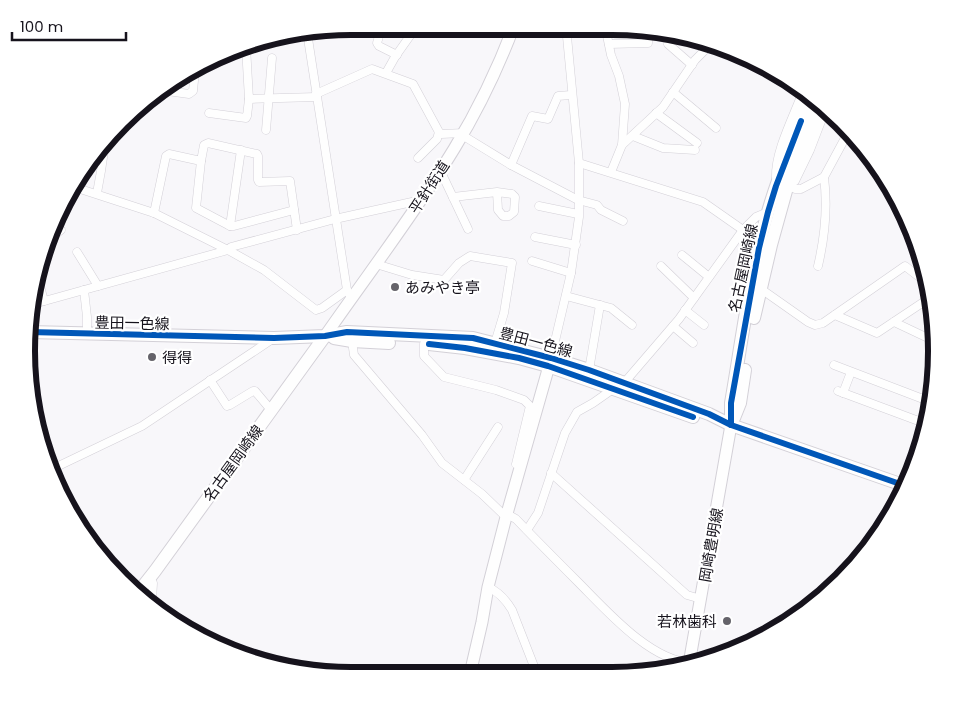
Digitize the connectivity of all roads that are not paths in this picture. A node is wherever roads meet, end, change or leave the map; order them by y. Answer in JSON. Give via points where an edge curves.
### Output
{"nodes":[{"id":1,"x":379,"y":35,"type":"edge"},
{"id":2,"x":411,"y":35,"type":"edge"},
{"id":3,"x":510,"y":35,"type":"edge"},
{"id":4,"x":567,"y":35,"type":"edge"},
{"id":5,"x":608,"y":35,"type":"edge"},
{"id":6,"x":307,"y":38,"type":"edge"},
{"id":7,"x":648,"y":38,"type":"edge"},
{"id":8,"x":609,"y":44,"type":"junction"},
{"id":9,"x":668,"y":44,"type":"dead end"},
{"id":10,"x":706,"y":50,"type":"edge"},
{"id":11,"x":246,"y":53,"type":"edge"},
{"id":12,"x":397,"y":55,"type":"junction"},
{"id":13,"x":272,"y":58,"type":"dead end"},
{"id":14,"x":692,"y":65,"type":"junction"},
{"id":15,"x":386,"y":73,"type":"junction"},
{"id":16,"x":194,"y":76,"type":"edge"},
{"id":17,"x":170,"y":91,"type":"edge"},
{"id":18,"x":673,"y":92,"type":"junction"},
{"id":19,"x":571,"y":95,"type":"junction"},
{"id":20,"x":316,"y":96,"type":"junction"},
{"id":21,"x":800,"y":97,"type":"edge"},
{"id":22,"x":270,"y":98,"type":"junction"},
{"id":23,"x":249,"y":99,"type":"junction"},
{"id":24,"x":809,"y":104,"type":"edge"},
{"id":25,"x":815,"y":109,"type":"edge"},
{"id":26,"x":209,"y":112,"type":"dead end"},
{"id":27,"x":656,"y":113,"type":"junction"},
{"id":28,"x":823,"y":116,"type":"edge"},
{"id":29,"x":805,"y":123,"type":"junction"},
{"id":30,"x":716,"y":128,"type":"dead end"},
{"id":31,"x":266,"y":130,"type":"dead end"},
{"id":32,"x":439,"y":132,"type":"junction"},
{"id":33,"x":463,"y":134,"type":"junction"},
{"id":34,"x":633,"y":136,"type":"junction"},
{"id":35,"x":845,"y":138,"type":"edge"},
{"id":36,"x":622,"y":145,"type":"junction"},
{"id":37,"x":240,"y":150,"type":"junction"},
{"id":38,"x":104,"y":154,"type":"edge"},
{"id":39,"x":418,"y":158,"type":"dead end"},
{"id":40,"x":201,"y":161,"type":"junction"},
{"id":41,"x":579,"y":163,"type":"junction"},
{"id":42,"x":511,"y":164,"type":"junction"},
{"id":43,"x":440,"y":170,"type":"junction"},
{"id":44,"x":611,"y":172,"type":"junction"},
{"id":45,"x":824,"y":177,"type":"junction"},
{"id":46,"x":785,"y":188,"type":"junction"},
{"id":47,"x":80,"y":189,"type":"edge"},
{"id":48,"x":497,"y":192,"type":"dead end"},
{"id":49,"x":97,"y":194,"type":"junction"},
{"id":50,"x":453,"y":197,"type":"junction"},
{"id":51,"x":421,"y":200,"type":"junction"},
{"id":52,"x":578,"y":200,"type":"junction"},
{"id":53,"x":539,"y":206,"type":"dead end"},
{"id":54,"x":294,"y":210,"type":"junction"},
{"id":55,"x":768,"y":212,"type":"junction"},
{"id":56,"x":154,"y":213,"type":"junction"},
{"id":57,"x":578,"y":214,"type":"junction"},
{"id":58,"x":335,"y":219,"type":"junction"},
{"id":59,"x":623,"y":221,"type":"dead end"},
{"id":60,"x":230,"y":226,"type":"junction"},
{"id":61,"x":468,"y":229,"type":"dead end"},
{"id":62,"x":61,"y":230,"type":"dead end"},
{"id":63,"x":297,"y":230,"type":"junction"},
{"id":64,"x":743,"y":230,"type":"junction"},
{"id":65,"x":58,"y":232,"type":"edge"},
{"id":66,"x":535,"y":237,"type":"dead end"},
{"id":67,"x":576,"y":245,"type":"junction"},
{"id":68,"x":228,"y":250,"type":"junction"},
{"id":69,"x":77,"y":252,"type":"dead end"},
{"id":70,"x":682,"y":255,"type":"dead end"},
{"id":71,"x":532,"y":261,"type":"dead end"},
{"id":72,"x":376,"y":264,"type":"junction"},
{"id":73,"x":661,"y":266,"type":"dead end"},
{"id":74,"x":818,"y":266,"type":"dead end"},
{"id":75,"x":572,"y":273,"type":"junction"},
{"id":76,"x":709,"y":277,"type":"junction"},
{"id":77,"x":919,"y":277,"type":"edge"},
{"id":78,"x":98,"y":286,"type":"junction"},
{"id":79,"x":761,"y":289,"type":"junction"},
{"id":80,"x":41,"y":290,"type":"edge"},
{"id":81,"x":84,"y":290,"type":"junction"},
{"id":82,"x":349,"y":294,"type":"junction"},
{"id":83,"x":566,"y":296,"type":"junction"},
{"id":84,"x":694,"y":298,"type":"junction"},
{"id":85,"x":44,"y":301,"type":"junction"},
{"id":86,"x":924,"y":301,"type":"edge"},
{"id":87,"x":39,"y":302,"type":"edge"},
{"id":88,"x":600,"y":305,"type":"junction"},
{"id":89,"x":685,"y":310,"type":"junction"},
{"id":90,"x":835,"y":314,"type":"junction"},
{"id":91,"x":894,"y":322,"type":"junction"},
{"id":92,"x":704,"y":324,"type":"dead end"},
{"id":93,"x":632,"y":325,"type":"dead end"},
{"id":94,"x":673,"y":326,"type":"junction"},
{"id":95,"x":36,"y":332,"type":"edge"},
{"id":96,"x":87,"y":334,"type":"junction"},
{"id":97,"x":325,"y":336,"type":"junction"},
{"id":98,"x":274,"y":338,"type":"junction"},
{"id":99,"x":927,"y":338,"type":"edge"},
{"id":100,"x":352,"y":341,"type":"junction"},
{"id":101,"x":495,"y":343,"type":"junction"},
{"id":102,"x":693,"y":343,"type":"dead end"},
{"id":103,"x":424,"y":344,"type":"junction"},
{"id":104,"x":550,"y":362,"type":"junction"},
{"id":105,"x":834,"y":366,"type":"dead end"},
{"id":106,"x":589,"y":370,"type":"junction"},
{"id":107,"x":851,"y":372,"type":"junction"},
{"id":108,"x":210,"y":380,"type":"junction"},
{"id":109,"x":618,"y":386,"type":"junction"},
{"id":110,"x":924,"y":399,"type":"edge"},
{"id":111,"x":271,"y":410,"type":"junction"},
{"id":112,"x":920,"y":421,"type":"edge"},
{"id":113,"x":731,"y":425,"type":"junction"},
{"id":114,"x":498,"y":426,"type":"dead end"},
{"id":115,"x":57,"y":467,"type":"edge"},
{"id":116,"x":551,"y":473,"type":"junction"},
{"id":117,"x":464,"y":480,"type":"junction"},
{"id":118,"x":899,"y":483,"type":"edge"},
{"id":119,"x":512,"y":498,"type":"junction"},
{"id":120,"x":507,"y":516,"type":"junction"},
{"id":121,"x":527,"y":530,"type":"junction"},
{"id":122,"x":150,"y":578,"type":"junction"},
{"id":123,"x":142,"y":588,"type":"edge"},
{"id":124,"x":488,"y":588,"type":"junction"},
{"id":125,"x":152,"y":596,"type":"edge"},
{"id":126,"x":701,"y":599,"type":"junction"},
{"id":127,"x":691,"y":657,"type":"edge"},
{"id":128,"x":677,"y":660,"type":"edge"},
{"id":129,"x":472,"y":667,"type":"edge"},
{"id":130,"x":534,"y":667,"type":"edge"}],
"edges":[{"from":1,"to":12,"type":"street","via":[[378,46]]},
{"from":2,"to":12,"type":"street"},
{"from":3,"to":33,"type":"street","name":"平針街道"},
{"from":4,"to":19,"type":"street"},
{"from":5,"to":8,"type":"street"},
{"from":6,"to":20,"type":"street"},
{"from":7,"to":8,"type":"street","via":[[648,43]]},
{"from":8,"to":36,"type":"street","via":[[624,104]]},
{"from":9,"to":14,"type":"street"},
{"from":10,"to":14,"type":"street"},
{"from":11,"to":23,"type":"street"},
{"from":12,"to":15,"type":"street"},
{"from":13,"to":22,"type":"street"},
{"from":14,"to":18,"type":"street"},
{"from":15,"to":20,"type":"street","via":[[372,68]]},
{"from":15,"to":32,"type":"street","via":[[413,84]]},
{"from":16,"to":17,"type":"street","via":[[192,93]]},
{"from":18,"to":27,"type":"street"},
{"from":18,"to":30,"type":"street"},
{"from":19,"to":41,"type":"street"},
{"from":19,"to":42,"type":"street","via":[[558,96],[548,119],[532,116]]},
{"from":20,"to":22,"type":"street"},
{"from":20,"to":58,"type":"street"},
{"from":21,"to":46,"type":"street","via":[[776,167]]},
{"from":22,"to":23,"type":"street"},
{"from":22,"to":31,"type":"street"},
{"from":23,"to":26,"type":"street","via":[[246,118]]},
{"from":24,"to":29,"type":"main road","name":"名古屋岡崎線"},
{"from":25,"to":29,"type":"main road","name":"名古屋岡崎線"},
{"from":27,"to":34,"type":"street"},
{"from":27,"to":34,"type":"street","via":[[696,146],[663,148]]},
{"from":28,"to":46,"type":"street","via":[[802,168]]},
{"from":29,"to":46,"type":"main road","name":"名古屋岡崎線"},
{"from":32,"to":33,"type":"street"},
{"from":32,"to":39,"type":"street","via":[[437,139]]},
{"from":33,"to":42,"type":"street"},
{"from":33,"to":43,"type":"street","name":"平針街道"},
{"from":34,"to":36,"type":"street"},
{"from":35,"to":45,"type":"street"},
{"from":36,"to":44,"type":"street"},
{"from":37,"to":40,"type":"street","via":[[207,144]]},
{"from":37,"to":54,"type":"street","via":[[257,154],[259,182],[290,181]]},
{"from":37,"to":60,"type":"street"},
{"from":38,"to":49,"type":"street"},
{"from":40,"to":56,"type":"street","via":[[166,156]]},
{"from":40,"to":60,"type":"street","via":[[196,208]]},
{"from":41,"to":44,"type":"street"},
{"from":41,"to":52,"type":"street"},
{"from":42,"to":52,"type":"street"},
{"from":43,"to":50,"type":"street"},
{"from":43,"to":51,"type":"street","name":"平針街道"},
{"from":44,"to":64,"type":"street","via":[[703,202]]},
{"from":45,"to":46,"type":"street","via":[[801,189]]},
{"from":45,"to":74,"type":"street","via":[[826,215]]},
{"from":46,"to":55,"type":"main road","name":"名古屋岡崎線"},
{"from":46,"to":79,"type":"main road","name":"名古屋岡崎線"},
{"from":47,"to":49,"type":"street"},
{"from":48,"to":50,"type":"street"},
{"from":49,"to":56,"type":"street"},
{"from":50,"to":61,"type":"street"},
{"from":51,"to":58,"type":"street"},
{"from":51,"to":72,"type":"street","name":"平針街道"},
{"from":52,"to":57,"type":"street"},
{"from":52,"to":59,"type":"street","via":[[597,205],[600,210]]},
{"from":53,"to":57,"type":"street"},
{"from":54,"to":60,"type":"street"},
{"from":54,"to":63,"type":"street"},
{"from":55,"to":64,"type":"street","via":[[756,217]]},
{"from":55,"to":113,"type":"main road","name":"名古屋岡崎線","via":[[732,394]]},
{"from":56,"to":68,"type":"street"},
{"from":57,"to":67,"type":"street"},
{"from":58,"to":63,"type":"street"},
{"from":58,"to":82,"type":"street"},
{"from":62,"to":65,"type":"street"},
{"from":63,"to":68,"type":"street","via":[[231,246]]},
{"from":64,"to":76,"type":"street"},
{"from":66,"to":67,"type":"street"},
{"from":67,"to":75,"type":"street"},
{"from":68,"to":78,"type":"street"},
{"from":68,"to":82,"type":"street","via":[[264,270],[316,310]]},
{"from":69,"to":78,"type":"street"},
{"from":70,"to":76,"type":"street"},
{"from":71,"to":75,"type":"street"},
{"from":72,"to":82,"type":"street","name":"平針街道"},
{"from":72,"to":101,"type":"street","via":[[444,280],[470,256],[512,263],[504,313]]},
{"from":73,"to":84,"type":"street"},
{"from":75,"to":83,"type":"street"},
{"from":76,"to":84,"type":"street"},
{"from":77,"to":90,"type":"street","via":[[905,266]]},
{"from":78,"to":81,"type":"street"},
{"from":79,"to":90,"type":"street","via":[[815,325]]},
{"from":79,"to":113,"type":"main road","name":"名古屋岡崎線","via":[[740,403]]},
{"from":80,"to":85,"type":"street"},
{"from":81,"to":85,"type":"street"},
{"from":81,"to":96,"type":"street"},
{"from":82,"to":97,"type":"street","name":"平針街道"},
{"from":83,"to":88,"type":"street"},
{"from":83,"to":104,"type":"street"},
{"from":84,"to":89,"type":"street"},
{"from":85,"to":87,"type":"street"},
{"from":86,"to":91,"type":"street"},
{"from":88,"to":93,"type":"street","via":[[611,308]]},
{"from":88,"to":106,"type":"street"},
{"from":89,"to":92,"type":"street"},
{"from":89,"to":94,"type":"street"},
{"from":90,"to":91,"type":"street","via":[[877,333]]},
{"from":91,"to":99,"type":"street"},
{"from":94,"to":102,"type":"street"},
{"from":94,"to":109,"type":"street"},
{"from":95,"to":96,"type":"main road","name":"豊田一色線"},
{"from":96,"to":98,"type":"main road","name":"豊田一色線"},
{"from":97,"to":98,"type":"main road","name":"豊田一色線"},
{"from":97,"to":100,"type":"main road","name":"豊田一色線"},
{"from":97,"to":101,"type":"main road","name":"豊田一色線","via":[[346,332],[473,338]]},
{"from":97,"to":111,"type":"main road","name":"名古屋岡崎線"},
{"from":98,"to":108,"type":"street"},
{"from":100,"to":103,"type":"main road","name":"豊田一色線"},
{"from":100,"to":117,"type":"street","via":[[354,355],[442,463]]},
{"from":101,"to":104,"type":"main road","name":"豊田一色線"},
{"from":103,"to":104,"type":"main road","name":"豊田一色線"},
{"from":103,"to":119,"type":"street","via":[[424,356],[444,377],[496,390],[524,400],[530,406],[512,477]]},
{"from":104,"to":106,"type":"main road","name":"豊田一色線"},
{"from":104,"to":109,"type":"main road","name":"豊田一色線"},
{"from":104,"to":119,"type":"street"},
{"from":105,"to":107,"type":"street"},
{"from":106,"to":109,"type":"main road","name":"豊田一色線"},
{"from":107,"to":110,"type":"street"},
{"from":107,"to":112,"type":"street","via":[[841,392]]},
{"from":108,"to":111,"type":"street","via":[[227,406],[255,391]]},
{"from":108,"to":115,"type":"street","via":[[142,426]]},
{"from":109,"to":113,"type":"main road","name":"豊田一色線","via":[[709,414]]},
{"from":109,"to":116,"type":"street","via":[[577,412],[565,433]]},
{"from":111,"to":122,"type":"main road","name":"名古屋岡崎線"},
{"from":113,"to":118,"type":"main road","name":"豊田一色線"},
{"from":113,"to":126,"type":"street","name":"岡崎豊明線"},
{"from":114,"to":117,"type":"street"},
{"from":116,"to":121,"type":"street","via":[[538,513]]},
{"from":116,"to":126,"type":"street","via":[[687,595]]},
{"from":117,"to":120,"type":"street"},
{"from":119,"to":120,"type":"street"},
{"from":120,"to":121,"type":"street","via":[[516,519]]},
{"from":120,"to":124,"type":"street"},
{"from":121,"to":128,"type":"street","via":[[602,607],[646,644]]},
{"from":122,"to":123,"type":"main road","name":"名古屋岡崎線"},
{"from":122,"to":125,"type":"street"},
{"from":124,"to":129,"type":"street"},
{"from":124,"to":130,"type":"street","via":[[507,601]]},
{"from":126,"to":127,"type":"street","name":"岡崎豊明線"}]}
